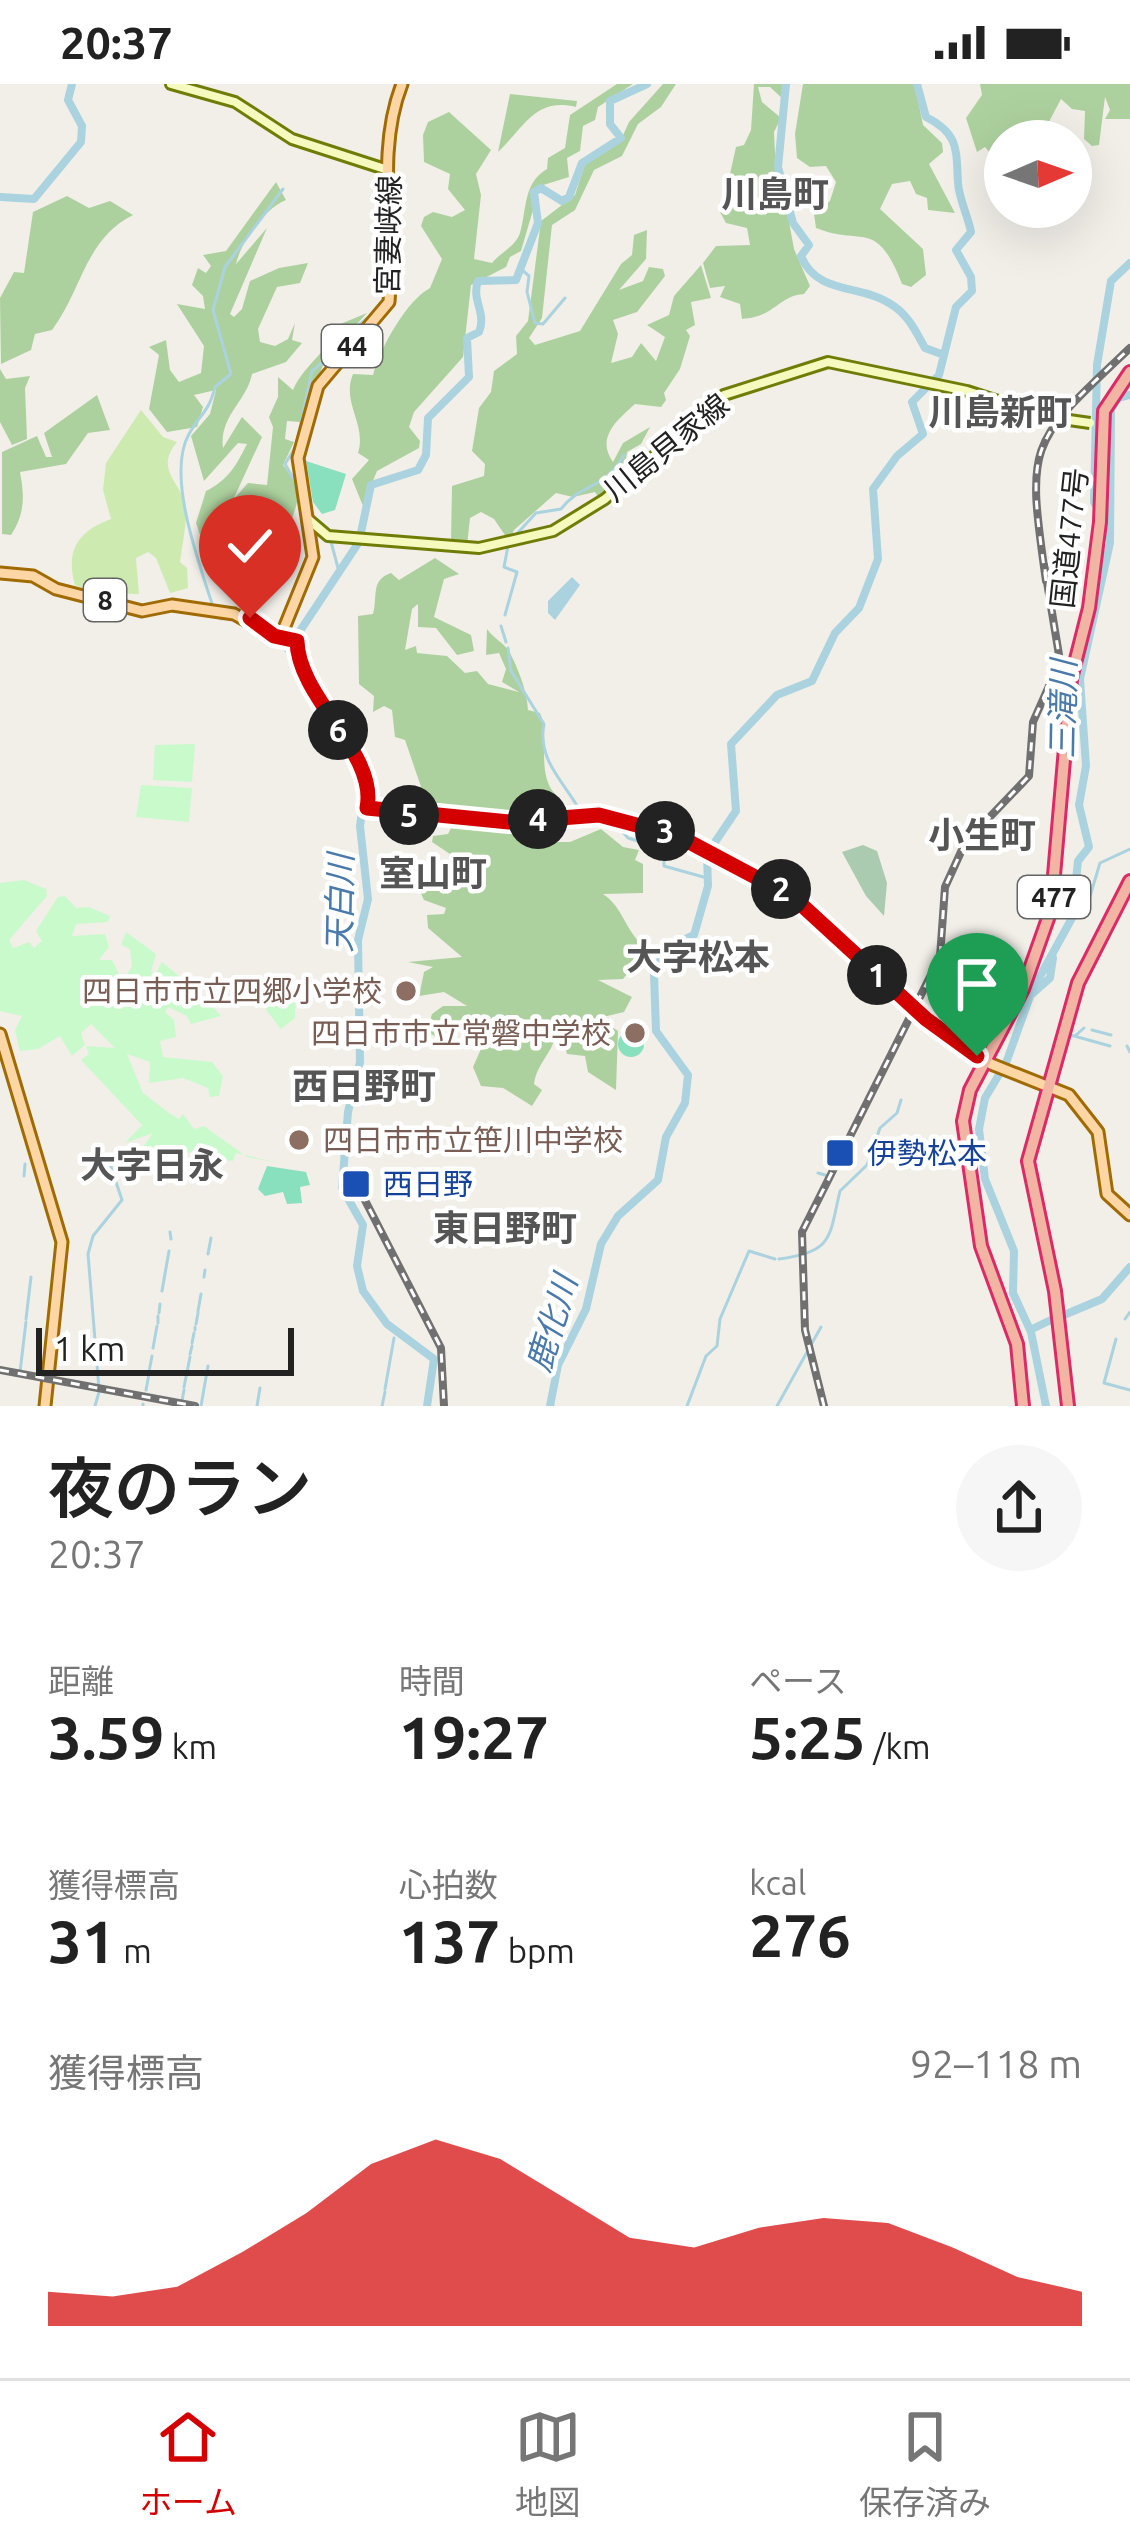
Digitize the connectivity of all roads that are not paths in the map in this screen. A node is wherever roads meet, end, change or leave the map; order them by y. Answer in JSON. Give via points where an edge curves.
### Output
{"nodes":[{"id":1,"x":171,"y":84,"type":"edge"},
{"id":2,"x":402,"y":84,"type":"edge"},
{"id":3,"x":388,"y":170,"type":"junction"},
{"id":4,"x":1130,"y":373,"type":"edge"},
{"id":5,"x":1096,"y":424,"type":"junction"},
{"id":6,"x":306,"y":519,"type":"junction"},
{"id":7,"x":0,"y":573,"type":"edge"},
{"id":8,"x":280,"y":638,"type":"junction"},
{"id":9,"x":1130,"y":884,"type":"edge"},
{"id":10,"x":926,"y":1019,"type":"junction"},
{"id":11,"x":0,"y":1034,"type":"edge"},
{"id":12,"x":963,"y":1048,"type":"junction"},
{"id":13,"x":989,"y":1062,"type":"junction"},
{"id":14,"x":1048,"y":1087,"type":"junction"},
{"id":15,"x":1130,"y":1215,"type":"edge"},
{"id":16,"x":1068,"y":1403,"type":"edge"},
{"id":17,"x":45,"y":1406,"type":"edge"},
{"id":18,"x":1022,"y":1406,"type":"edge"}],
"edges":[{"from":1,"to":3,"type":"main road","via":[[235,102],[292,139]]},
{"from":2,"to":3,"type":"main road","name":"宮妻峡線","number":"44"},
{"from":3,"to":6,"type":"main road","name":"宮妻峡線","number":"44","via":[[389,302],[318,386],[298,454]]},
{"from":4,"to":5,"type":"highway","name":"国道477号","number":"477"},
{"from":5,"to":6,"type":"main road","name":"川島貝家線","bridge":true,"via":[[827,362],[734,391],[605,499],[559,528],[511,543],[479,548],[324,535]]},
{"from":5,"to":13,"type":"highway","name":"国道477号","number":"477","via":[[1100,522],[1071,680],[1057,885],[1036,957]]},
{"from":6,"to":8,"type":"main road","name":"宮妻峡線","number":"44","via":[[313,557]]},
{"from":7,"to":8,"type":"main road","number":"8","via":[[148,612],[172,605],[214,610],[251,619]]},
{"from":8,"to":10,"type":"main road","number":"8","bridge":true,"via":[[295,641],[367,781],[367,808],[509,822],[613,817],[661,829],[793,897]]},
{"from":9,"to":14,"type":"highway","number":"477","via":[[1088,956]]},
{"from":10,"to":12,"type":"main road","number":"8"},
{"from":10,"to":12,"type":"main road","number":"8"},
{"from":11,"to":17,"type":"main road","via":[[62,1242]]},
{"from":12,"to":13,"type":"main road","number":"8"},
{"from":13,"to":14,"type":"main road","number":"8"},
{"from":13,"to":18,"type":"highway","name":"国道477号","number":"477","via":[[970,1090],[964,1132],[981,1249],[1019,1350]]},
{"from":14,"to":15,"type":"main road","number":"8","via":[[1066,1093],[1096,1127],[1105,1190]]},
{"from":14,"to":16,"type":"highway","number":"477","via":[[1030,1172],[1055,1275]]},
{"from":14,"to":16,"type":"highway","number":"477","via":[[1028,1179],[1055,1291]]}]}
